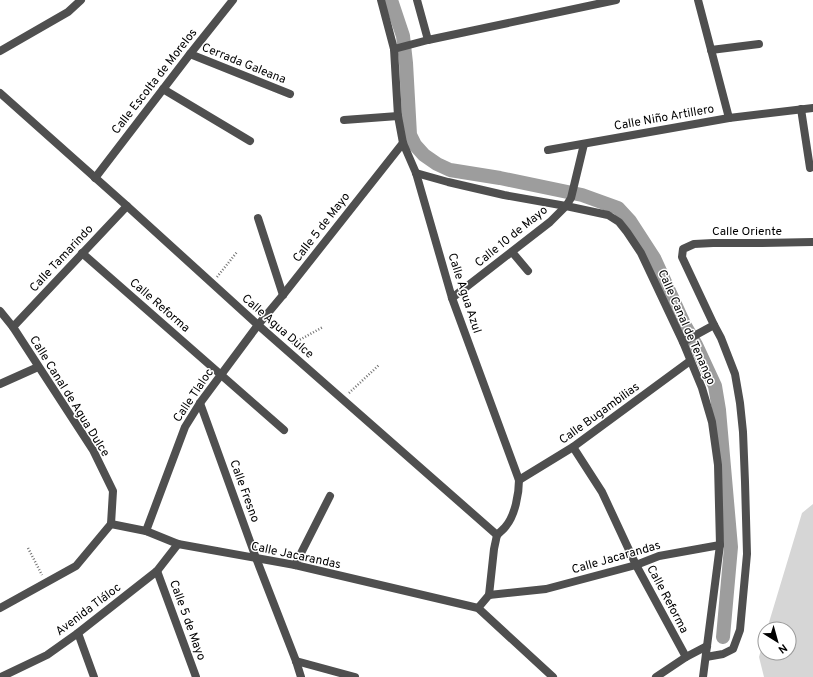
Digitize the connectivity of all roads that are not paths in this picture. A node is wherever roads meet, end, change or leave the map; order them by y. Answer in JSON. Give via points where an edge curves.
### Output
{"nodes":[{"id":1,"x":81,"y":0,"type":"edge"},
{"id":2,"x":233,"y":0,"type":"edge"},
{"id":3,"x":381,"y":0,"type":"edge"},
{"id":4,"x":418,"y":0,"type":"edge"},
{"id":5,"x":616,"y":0,"type":"edge"},
{"id":6,"x":698,"y":0,"type":"edge"},
{"id":7,"x":425,"y":41,"type":"junction"},
{"id":8,"x":759,"y":44,"type":"dead end"},
{"id":9,"x":394,"y":49,"type":"junction"},
{"id":10,"x":711,"y":50,"type":"junction"},
{"id":11,"x":0,"y":51,"type":"edge"},
{"id":12,"x":190,"y":54,"type":"junction"},
{"id":13,"x":163,"y":89,"type":"junction"},
{"id":14,"x":0,"y":93,"type":"edge"},
{"id":15,"x":290,"y":94,"type":"dead end"},
{"id":16,"x":813,"y":108,"type":"edge"},
{"id":17,"x":801,"y":109,"type":"junction"},
{"id":18,"x":398,"y":116,"type":"junction"},
{"id":19,"x":729,"y":118,"type":"junction"},
{"id":20,"x":344,"y":120,"type":"dead end"},
{"id":21,"x":250,"y":141,"type":"dead end"},
{"id":22,"x":402,"y":143,"type":"junction"},
{"id":23,"x":584,"y":144,"type":"junction"},
{"id":24,"x":548,"y":150,"type":"dead end"},
{"id":25,"x":810,"y":168,"type":"dead end"},
{"id":26,"x":416,"y":173,"type":"junction"},
{"id":27,"x":95,"y":178,"type":"junction"},
{"id":28,"x":127,"y":206,"type":"junction"},
{"id":29,"x":566,"y":206,"type":"junction"},
{"id":30,"x":258,"y":218,"type":"dead end"},
{"id":31,"x":813,"y":242,"type":"edge"},
{"id":32,"x":684,"y":249,"type":"joint"},
{"id":33,"x":512,"y":252,"type":"junction"},
{"id":34,"x":82,"y":253,"type":"junction"},
{"id":35,"x":528,"y":271,"type":"dead end"},
{"id":36,"x":283,"y":295,"type":"junction"},
{"id":37,"x":452,"y":298,"type":"junction"},
{"id":38,"x":0,"y":311,"type":"edge"},
{"id":39,"x":258,"y":325,"type":"junction"},
{"id":40,"x":714,"y":325,"type":"junction"},
{"id":41,"x":13,"y":327,"type":"junction"},
{"id":42,"x":683,"y":342,"type":"junction"},
{"id":43,"x":690,"y":361,"type":"junction"},
{"id":44,"x":38,"y":367,"type":"junction"},
{"id":45,"x":221,"y":375,"type":"junction"},
{"id":46,"x":0,"y":384,"type":"edge"},
{"id":47,"x":200,"y":403,"type":"junction"},
{"id":48,"x":284,"y":430,"type":"dead end"},
{"id":49,"x":573,"y":447,"type":"junction"},
{"id":50,"x":519,"y":480,"type":"junction"},
{"id":51,"x":330,"y":496,"type":"dead end"},
{"id":52,"x":111,"y":524,"type":"junction"},
{"id":53,"x":146,"y":531,"type":"junction"},
{"id":54,"x":497,"y":535,"type":"junction"},
{"id":55,"x":178,"y":544,"type":"junction"},
{"id":56,"x":720,"y":545,"type":"junction"},
{"id":57,"x":256,"y":558,"type":"junction"},
{"id":58,"x":636,"y":564,"type":"junction"},
{"id":59,"x":294,"y":565,"type":"junction"},
{"id":60,"x":157,"y":571,"type":"junction"},
{"id":61,"x":489,"y":595,"type":"junction"},
{"id":62,"x":0,"y":608,"type":"edge"},
{"id":63,"x":478,"y":608,"type":"junction"},
{"id":64,"x":78,"y":634,"type":"junction"},
{"id":65,"x":707,"y":646,"type":"junction"},
{"id":66,"x":686,"y":657,"type":"junction"},
{"id":67,"x":706,"y":657,"type":"junction"},
{"id":68,"x":296,"y":661,"type":"junction"},
{"id":69,"x":1,"y":677,"type":"edge"},
{"id":70,"x":94,"y":677,"type":"edge"},
{"id":71,"x":196,"y":677,"type":"edge"},
{"id":72,"x":301,"y":677,"type":"edge"},
{"id":73,"x":355,"y":677,"type":"edge"},
{"id":74,"x":553,"y":677,"type":"edge"},
{"id":75,"x":656,"y":677,"type":"edge"},
{"id":76,"x":703,"y":677,"type":"edge"}],
"edges":[{"from":1,"to":11,"type":"street","via":[[68,12]]},
{"from":2,"to":12,"type":"street","name":"Calle Escolta de Morelos"},
{"from":3,"to":9,"type":"street","name":"Calle Agua Azul"},
{"from":4,"to":7,"type":"street"},
{"from":5,"to":7,"type":"street"},
{"from":6,"to":10,"type":"street"},
{"from":7,"to":9,"type":"street"},
{"from":8,"to":10,"type":"street"},
{"from":9,"to":18,"type":"street","name":"Calle Agua Azul"},
{"from":10,"to":19,"type":"street"},
{"from":12,"to":13,"type":"street","name":"Calle Escolta de Morelos"},
{"from":12,"to":15,"type":"street","name":"Cerrada Galeana"},
{"from":13,"to":21,"type":"street"},
{"from":13,"to":27,"type":"street","name":"Calle Escolta de Morelos"},
{"from":14,"to":27,"type":"street","name":"Calle Agua Dulce"},
{"from":16,"to":17,"type":"street","name":"Calle Niño Artillero"},
{"from":17,"to":19,"type":"street","name":"Calle Niño Artillero"},
{"from":17,"to":25,"type":"street"},
{"from":18,"to":20,"type":"street"},
{"from":18,"to":22,"type":"street","name":"Calle Agua Azul"},
{"from":19,"to":23,"type":"street","name":"Calle Niño Artillero"},
{"from":22,"to":26,"type":"street","name":"Calle Agua Azul"},
{"from":22,"to":36,"type":"street","name":"Calle 5 de Mayo"},
{"from":23,"to":24,"type":"street"},
{"from":23,"to":29,"type":"street","via":[[571,198]]},
{"from":26,"to":29,"type":"street","name":"Calle Canal de Tenango","via":[[504,195]]},
{"from":26,"to":37,"type":"street","name":"Calle Agua Azul"},
{"from":27,"to":28,"type":"street","name":"Calle Agua Dulce"},
{"from":28,"to":34,"type":"street","name":"Calle Tamarindo"},
{"from":28,"to":39,"type":"street","name":"Calle Agua Dulce"},
{"from":29,"to":33,"type":"street","name":"Calle 10 de Mayo"},
{"from":29,"to":42,"type":"street","name":"Calle Canal de Tenango","via":[[608,215],[619,222],[641,253]]},
{"from":30,"to":36,"type":"street"},
{"from":31,"to":32,"type":"street","name":"Calle Oriente","via":[[694,244]]},
{"from":32,"to":40,"type":"street","name":"Calle Canal de Tenango","via":[[682,257]]},
{"from":33,"to":35,"type":"street"},
{"from":33,"to":37,"type":"street","name":"Calle 10 de Mayo"},
{"from":34,"to":41,"type":"street","name":"Calle Tamarindo"},
{"from":34,"to":45,"type":"street","name":"Calle Reforma"},
{"from":36,"to":39,"type":"street","name":"Calle 5 de Mayo"},
{"from":37,"to":50,"type":"street","name":"Calle Agua Azul"},
{"from":38,"to":41,"type":"street","name":"Calle Canal de Agua Dulce"},
{"from":39,"to":45,"type":"street","name":"Calle Tlaloc"},
{"from":39,"to":54,"type":"street","name":"Calle Agua Dulce"},
{"from":40,"to":42,"type":"street"},
{"from":40,"to":67,"type":"street","name":"Calle Canal de Tenango","via":[[734,374],[740,403],[747,554],[740,630],[733,649]]},
{"from":41,"to":44,"type":"street","name":"Calle Canal de Agua Dulce"},
{"from":42,"to":43,"type":"street","name":"Calle Canal de Tenango"},
{"from":43,"to":49,"type":"street","name":"Calle Bugambilias"},
{"from":43,"to":56,"type":"street","name":"Calle Canal de Tenango","via":[[702,388],[712,422],[718,465]]},
{"from":44,"to":46,"type":"street"},
{"from":44,"to":52,"type":"street","name":"Calle Canal de Agua Dulce","via":[[93,450],[113,491]]},
{"from":45,"to":47,"type":"street","name":"Calle Tlaloc"},
{"from":45,"to":48,"type":"street","name":"Calle Reforma"},
{"from":47,"to":53,"type":"street","name":"Calle Tlaloc","via":[[185,427]]},
{"from":47,"to":57,"type":"street","name":"Calle Fresno"},
{"from":49,"to":50,"type":"street","name":"Calle Bugambilias"},
{"from":49,"to":58,"type":"street","name":"Calle Reforma","via":[[602,492]]},
{"from":50,"to":54,"type":"street","name":"Calle Agua Azul","via":[[519,494],[508,525]]},
{"from":51,"to":59,"type":"street"},
{"from":52,"to":53,"type":"street","name":"Calle Jacarandas"},
{"from":52,"to":62,"type":"street","via":[[76,566]]},
{"from":53,"to":55,"type":"street","name":"Calle Jacarandas"},
{"from":54,"to":61,"type":"street"},
{"from":55,"to":57,"type":"street","name":"Calle Jacarandas"},
{"from":55,"to":60,"type":"street","name":"Avenida Tláloc"},
{"from":56,"to":58,"type":"street","name":"Calle Jacarandas","via":[[659,556]]},
{"from":56,"to":65,"type":"street","name":"Calle Canal de Tenango"},
{"from":57,"to":59,"type":"street","name":"Calle Jacarandas"},
{"from":57,"to":68,"type":"street","name":"Calle Fresno"},
{"from":58,"to":61,"type":"street","name":"Calle Jacarandas","via":[[546,589]]},
{"from":58,"to":66,"type":"street","name":"Calle Reforma"},
{"from":59,"to":63,"type":"street","name":"Calle Jacarandas"},
{"from":60,"to":64,"type":"street","name":"Avenida Tláloc"},
{"from":60,"to":71,"type":"street","name":"Calle 5 de Mayo"},
{"from":61,"to":63,"type":"street"},
{"from":63,"to":74,"type":"street","name":"Calle Jacarandas"},
{"from":64,"to":69,"type":"street","name":"Avenida Tláloc","via":[[47,655]]},
{"from":64,"to":70,"type":"street"},
{"from":65,"to":66,"type":"street"},
{"from":65,"to":67,"type":"street","name":"Calle Canal de Tenango"},
{"from":66,"to":75,"type":"street"},
{"from":67,"to":76,"type":"street","name":"Calle Canal de Tenango"},
{"from":68,"to":72,"type":"street","name":"Calle Fresno"},
{"from":68,"to":73,"type":"street"}]}
